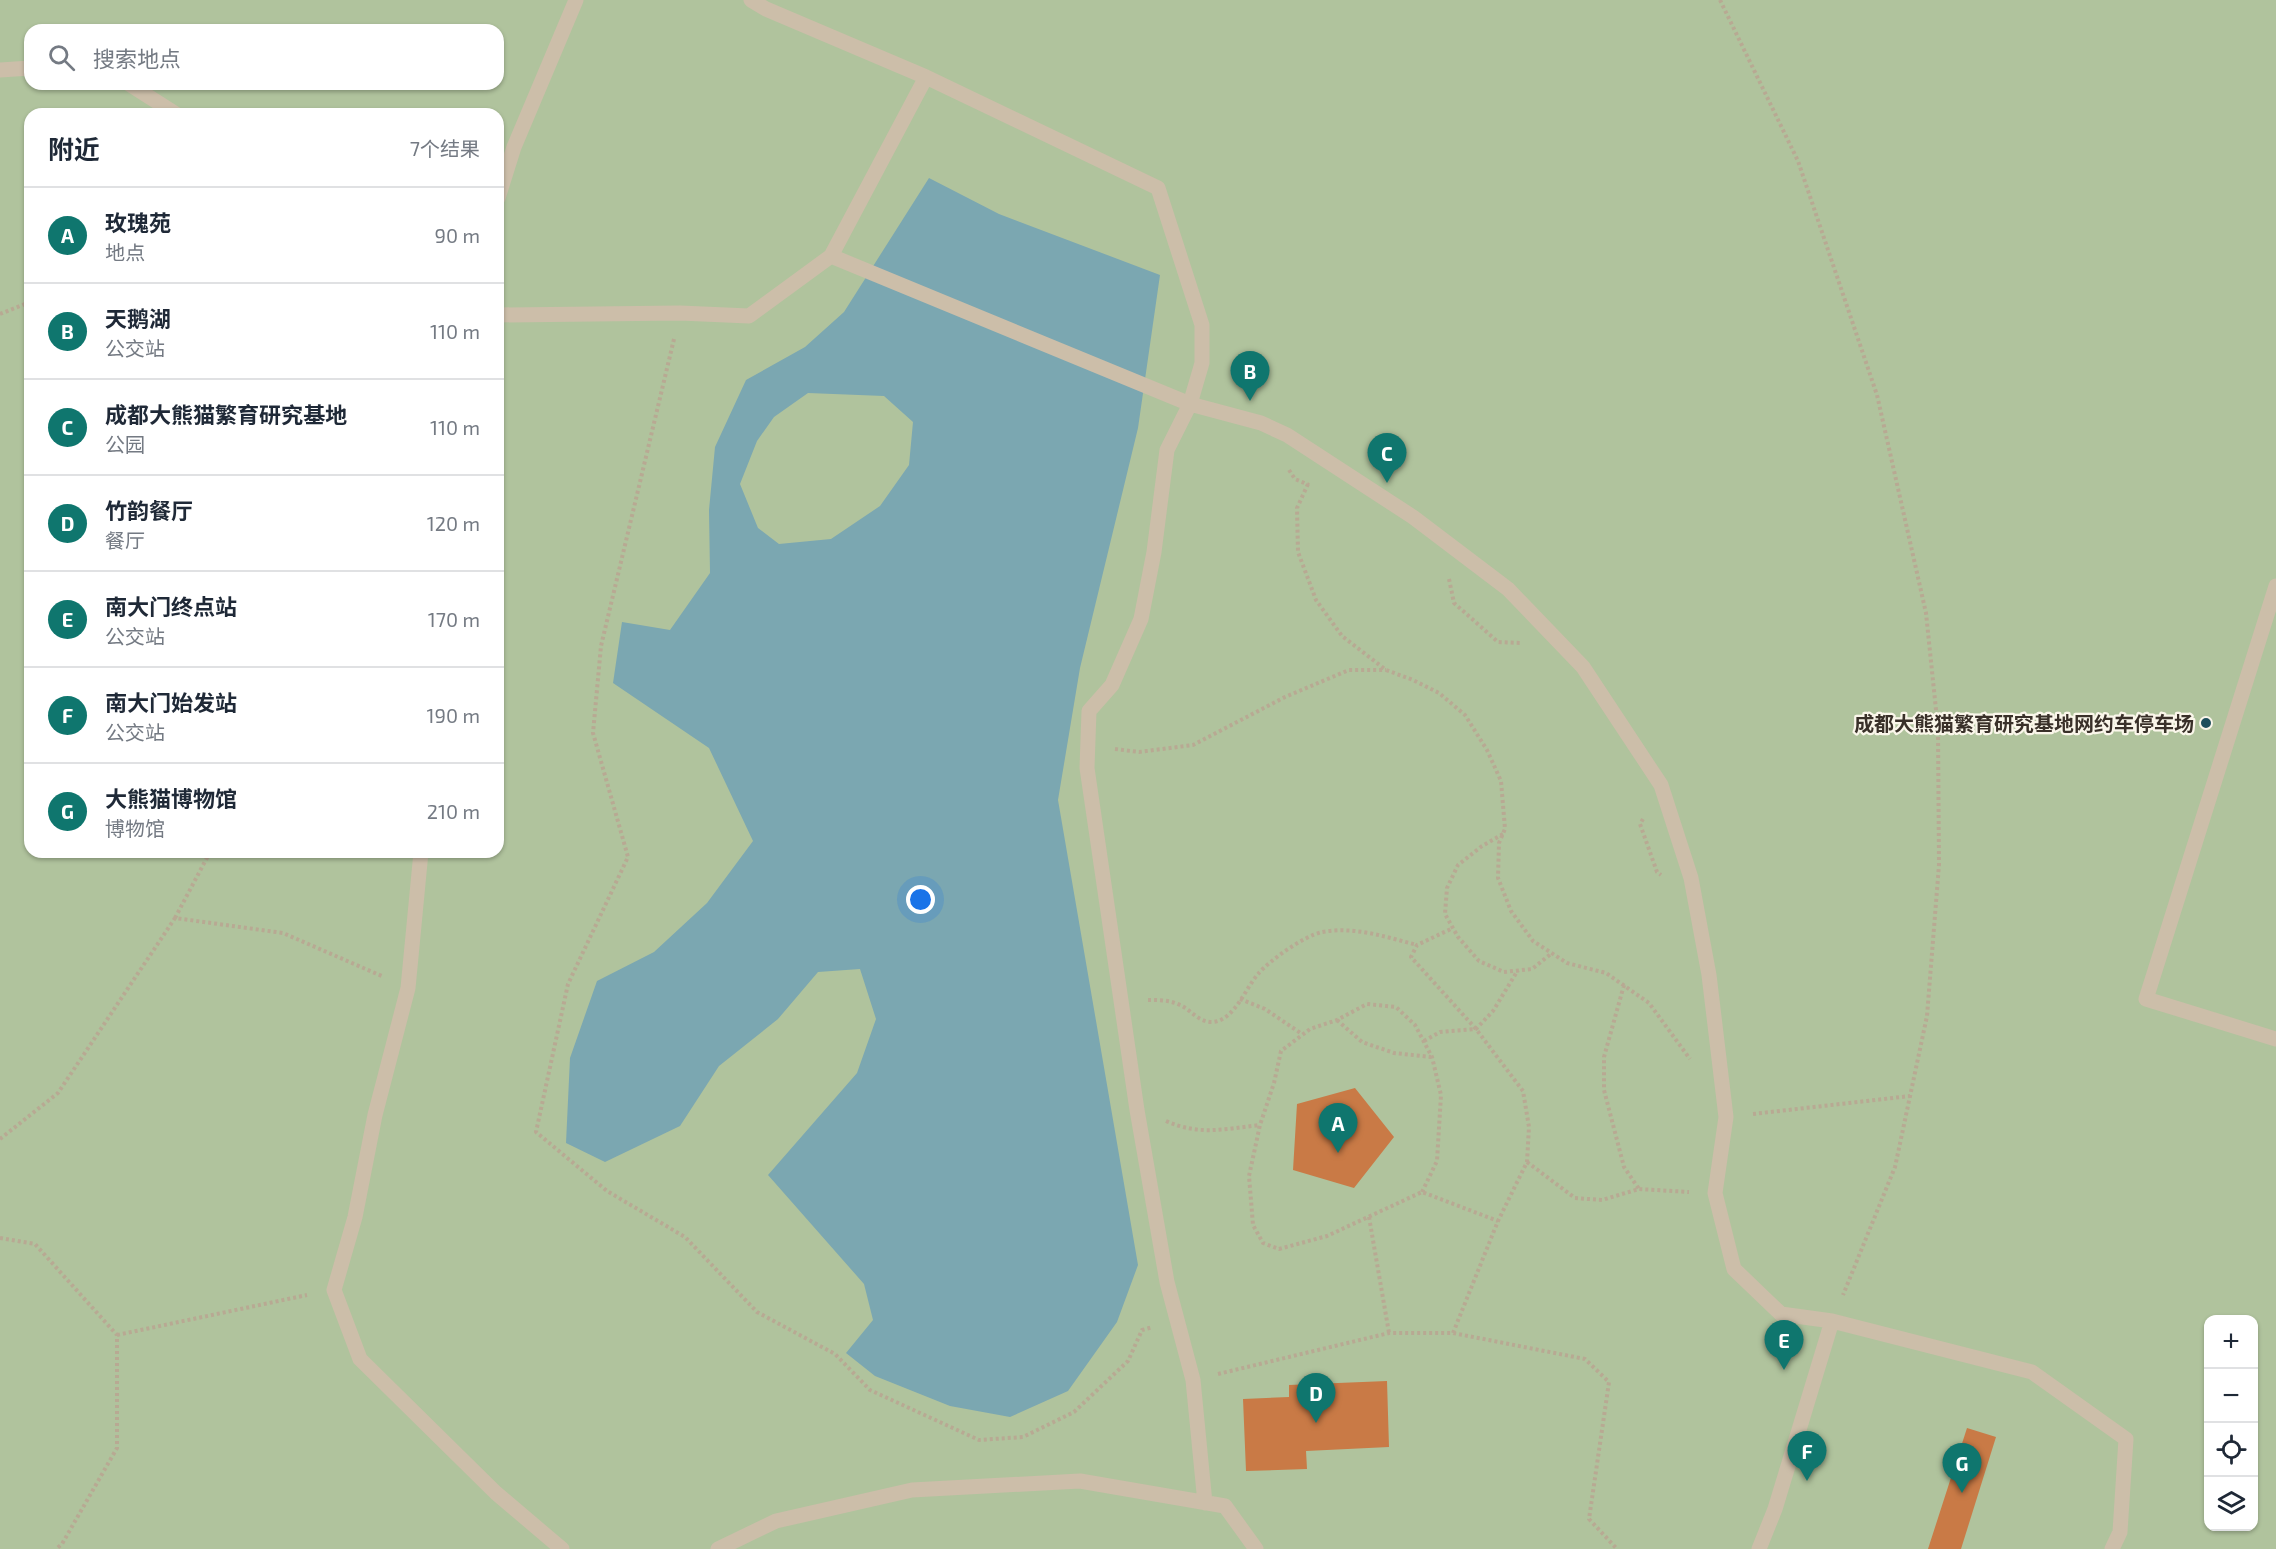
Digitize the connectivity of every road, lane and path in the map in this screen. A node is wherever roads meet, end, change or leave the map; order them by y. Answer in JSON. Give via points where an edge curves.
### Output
{"nodes":[{"id":1,"x":576,"y":0,"type":"edge"},
{"id":2,"x":751,"y":0,"type":"edge"},
{"id":3,"x":1720,"y":0,"type":"edge"},
{"id":4,"x":24,"y":68,"type":"edge"},
{"id":5,"x":0,"y":70,"type":"edge"},
{"id":6,"x":926,"y":77,"type":"junction"},
{"id":7,"x":138,"y":90,"type":"edge"},
{"id":8,"x":167,"y":108,"type":"edge"},
{"id":9,"x":504,"y":179,"type":"edge"},
{"id":10,"x":831,"y":256,"type":"junction"},
{"id":11,"x":24,"y":304,"type":"edge"},
{"id":12,"x":680,"y":313,"type":"junction"},
{"id":13,"x":0,"y":314,"type":"edge"},
{"id":14,"x":504,"y":315,"type":"edge"},
{"id":15,"x":1190,"y":404,"type":"junction"},
{"id":16,"x":1308,"y":484,"type":"dead end"},
{"id":17,"x":1440,"y":537,"type":"junction"},
{"id":18,"x":2276,"y":586,"type":"edge"},
{"id":19,"x":1561,"y":645,"type":"junction"},
{"id":20,"x":1386,"y":670,"type":"junction"},
{"id":21,"x":1087,"y":745,"type":"junction"},
{"id":22,"x":1503,"y":834,"type":"junction"},
{"id":23,"x":207,"y":858,"type":"edge"},
{"id":24,"x":420,"y":858,"type":"edge"},
{"id":25,"x":175,"y":918,"type":"junction"},
{"id":26,"x":1453,"y":928,"type":"junction"},
{"id":27,"x":1417,"y":945,"type":"junction"},
{"id":28,"x":1552,"y":953,"type":"junction"},
{"id":29,"x":1518,"y":970,"type":"junction"},
{"id":30,"x":1624,"y":985,"type":"junction"},
{"id":31,"x":408,"y":988,"type":"junction"},
{"id":32,"x":1240,"y":999,"type":"junction"},
{"id":33,"x":1120,"y":1000,"type":"junction"},
{"id":34,"x":1337,"y":1020,"type":"junction"},
{"id":35,"x":1476,"y":1029,"type":"junction"},
{"id":36,"x":1302,"y":1034,"type":"junction"},
{"id":37,"x":2276,"y":1039,"type":"edge"},
{"id":38,"x":1424,"y":1041,"type":"junction"},
{"id":39,"x":1432,"y":1057,"type":"junction"},
{"id":40,"x":1696,"y":1068,"type":"dead end"},
{"id":41,"x":1910,"y":1096,"type":"junction"},
{"id":42,"x":1137,"y":1110,"type":"junction"},
{"id":43,"x":1726,"y":1117,"type":"junction"},
{"id":44,"x":1260,"y":1125,"type":"junction"},
{"id":45,"x":0,"y":1138,"type":"edge"},
{"id":46,"x":1527,"y":1161,"type":"junction"},
{"id":47,"x":1639,"y":1189,"type":"junction"},
{"id":48,"x":1422,"y":1192,"type":"junction"},
{"id":49,"x":1715,"y":1193,"type":"junction"},
{"id":50,"x":1370,"y":1217,"type":"junction"},
{"id":51,"x":1498,"y":1221,"type":"junction"},
{"id":52,"x":0,"y":1238,"type":"edge"},
{"id":53,"x":334,"y":1290,"type":"junction"},
{"id":54,"x":1832,"y":1321,"type":"junction"},
{"id":55,"x":1177,"y":1323,"type":"junction"},
{"id":56,"x":1389,"y":1333,"type":"junction"},
{"id":57,"x":1453,"y":1333,"type":"junction"},
{"id":58,"x":117,"y":1335,"type":"junction"},
{"id":59,"x":1193,"y":1380,"type":"junction"},
{"id":60,"x":1205,"y":1503,"type":"junction"},
{"id":61,"x":56,"y":1549,"type":"edge"},
{"id":62,"x":562,"y":1549,"type":"edge"},
{"id":63,"x":718,"y":1549,"type":"edge"},
{"id":64,"x":1256,"y":1549,"type":"edge"},
{"id":65,"x":1617,"y":1549,"type":"edge"},
{"id":66,"x":1759,"y":1549,"type":"edge"},
{"id":67,"x":2112,"y":1549,"type":"edge"}],
"edges":[{"from":1,"to":9,"type":"lane"},
{"from":2,"to":6,"type":"lane"},
{"from":3,"to":41,"type":"path","via":[[1798,161],[1877,395],[1926,614],[1938,729],[1939,865],[1927,1016]]},
{"from":4,"to":5,"type":"lane"},
{"from":6,"to":10,"type":"lane"},
{"from":6,"to":15,"type":"lane","via":[[1158,188],[1202,325],[1202,363]]},
{"from":7,"to":8,"type":"lane"},
{"from":10,"to":12,"type":"lane","via":[[749,316]]},
{"from":10,"to":15,"type":"lane"},
{"from":11,"to":13,"type":"path"},
{"from":12,"to":14,"type":"lane"},
{"from":12,"to":55,"type":"path","via":[[601,646],[592,733],[628,856],[568,984],[536,1132],[608,1191],[685,1237],[757,1312],[835,1354],[870,1390],[979,1440],[1023,1437],[1074,1412],[1128,1361],[1142,1330]]},
{"from":15,"to":17,"type":"lane","via":[[1261,423],[1287,435]]},
{"from":15,"to":21,"type":"lane","via":[[1167,450],[1141,619],[1112,685],[1089,711]]},
{"from":16,"to":20,"type":"path","via":[[1297,508],[1298,552],[1316,600],[1342,636]]},
{"from":17,"to":19,"type":"lane","via":[[1508,589]]},
{"from":17,"to":19,"type":"path","via":[[1454,603],[1498,642]]},
{"from":18,"to":37,"type":"lane","via":[[2146,999]]},
{"from":19,"to":43,"type":"lane","via":[[1582,667],[1661,785],[1691,878],[1709,975]]},
{"from":20,"to":21,"type":"path","via":[[1349,670],[1285,697],[1194,745],[1139,753]]},
{"from":20,"to":22,"type":"path","via":[[1439,693],[1465,715],[1501,781]]},
{"from":21,"to":33,"type":"lane"},
{"from":22,"to":26,"type":"path","via":[[1458,865],[1447,888],[1445,914]]},
{"from":22,"to":28,"type":"path","via":[[1498,878],[1511,911],[1533,941]]},
{"from":23,"to":25,"type":"path"},
{"from":24,"to":31,"type":"lane"},
{"from":25,"to":31,"type":"path","via":[[283,933]]},
{"from":25,"to":45,"type":"path","via":[[58,1093]]},
{"from":26,"to":27,"type":"path"},
{"from":26,"to":29,"type":"path","via":[[1479,961],[1504,972]]},
{"from":27,"to":32,"type":"path","via":[[1360,931],[1321,932],[1286,950],[1258,974]]},
{"from":27,"to":35,"type":"path","via":[[1411,957]]},
{"from":28,"to":29,"type":"path","via":[[1532,969]]},
{"from":28,"to":30,"type":"path","via":[[1567,963],[1606,973]]},
{"from":29,"to":35,"type":"path","via":[[1493,1011]]},
{"from":30,"to":40,"type":"path","via":[[1649,1003]]},
{"from":30,"to":47,"type":"path","via":[[1604,1056],[1604,1090],[1624,1167]]},
{"from":31,"to":53,"type":"lane","via":[[375,1115],[355,1217]]},
{"from":32,"to":33,"type":"path","via":[[1227,1017],[1212,1022],[1162,1000]]},
{"from":32,"to":36,"type":"path","via":[[1265,1009]]},
{"from":33,"to":42,"type":"lane"},
{"from":34,"to":36,"type":"path"},
{"from":34,"to":38,"type":"path","via":[[1366,1004],[1396,1007],[1415,1025]]},
{"from":34,"to":39,"type":"path","via":[[1362,1042],[1394,1053]]},
{"from":35,"to":38,"type":"path","via":[[1440,1032]]},
{"from":35,"to":46,"type":"path","via":[[1524,1091],[1529,1126]]},
{"from":36,"to":44,"type":"path","via":[[1281,1051]]},
{"from":38,"to":39,"type":"path"},
{"from":39,"to":48,"type":"path","via":[[1441,1095],[1441,1122],[1437,1161]]},
{"from":41,"to":43,"type":"path"},
{"from":41,"to":54,"type":"path","via":[[1895,1167]]},
{"from":42,"to":44,"type":"path","via":[[1185,1130]]},
{"from":42,"to":55,"type":"lane"},
{"from":43,"to":49,"type":"lane"},
{"from":44,"to":50,"type":"path","via":[[1250,1176],[1253,1225],[1263,1243],[1279,1249],[1327,1236]]},
{"from":46,"to":47,"type":"path","via":[[1575,1198],[1602,1200]]},
{"from":46,"to":51,"type":"path"},
{"from":47,"to":49,"type":"path"},
{"from":48,"to":50,"type":"path"},
{"from":48,"to":51,"type":"path"},
{"from":49,"to":54,"type":"lane","via":[[1734,1269],[1780,1314]]},
{"from":50,"to":56,"type":"path"},
{"from":51,"to":57,"type":"path"},
{"from":52,"to":58,"type":"path","via":[[35,1244]]},
{"from":53,"to":58,"type":"path"},
{"from":53,"to":62,"type":"lane","via":[[360,1359],[496,1493]]},
{"from":54,"to":66,"type":"lane","via":[[1775,1509]]},
{"from":54,"to":67,"type":"lane","via":[[2032,1372],[2126,1438],[2120,1532]]},
{"from":55,"to":59,"type":"lane"},
{"from":56,"to":57,"type":"path"},
{"from":56,"to":59,"type":"path"},
{"from":57,"to":65,"type":"path","via":[[1585,1359],[1609,1382],[1589,1519]]},
{"from":58,"to":61,"type":"path","via":[[117,1448]]},
{"from":59,"to":60,"type":"lane"},
{"from":60,"to":63,"type":"lane","via":[[1080,1480],[912,1491],[776,1521]]},
{"from":60,"to":64,"type":"lane","via":[[1224,1506]]}]}
